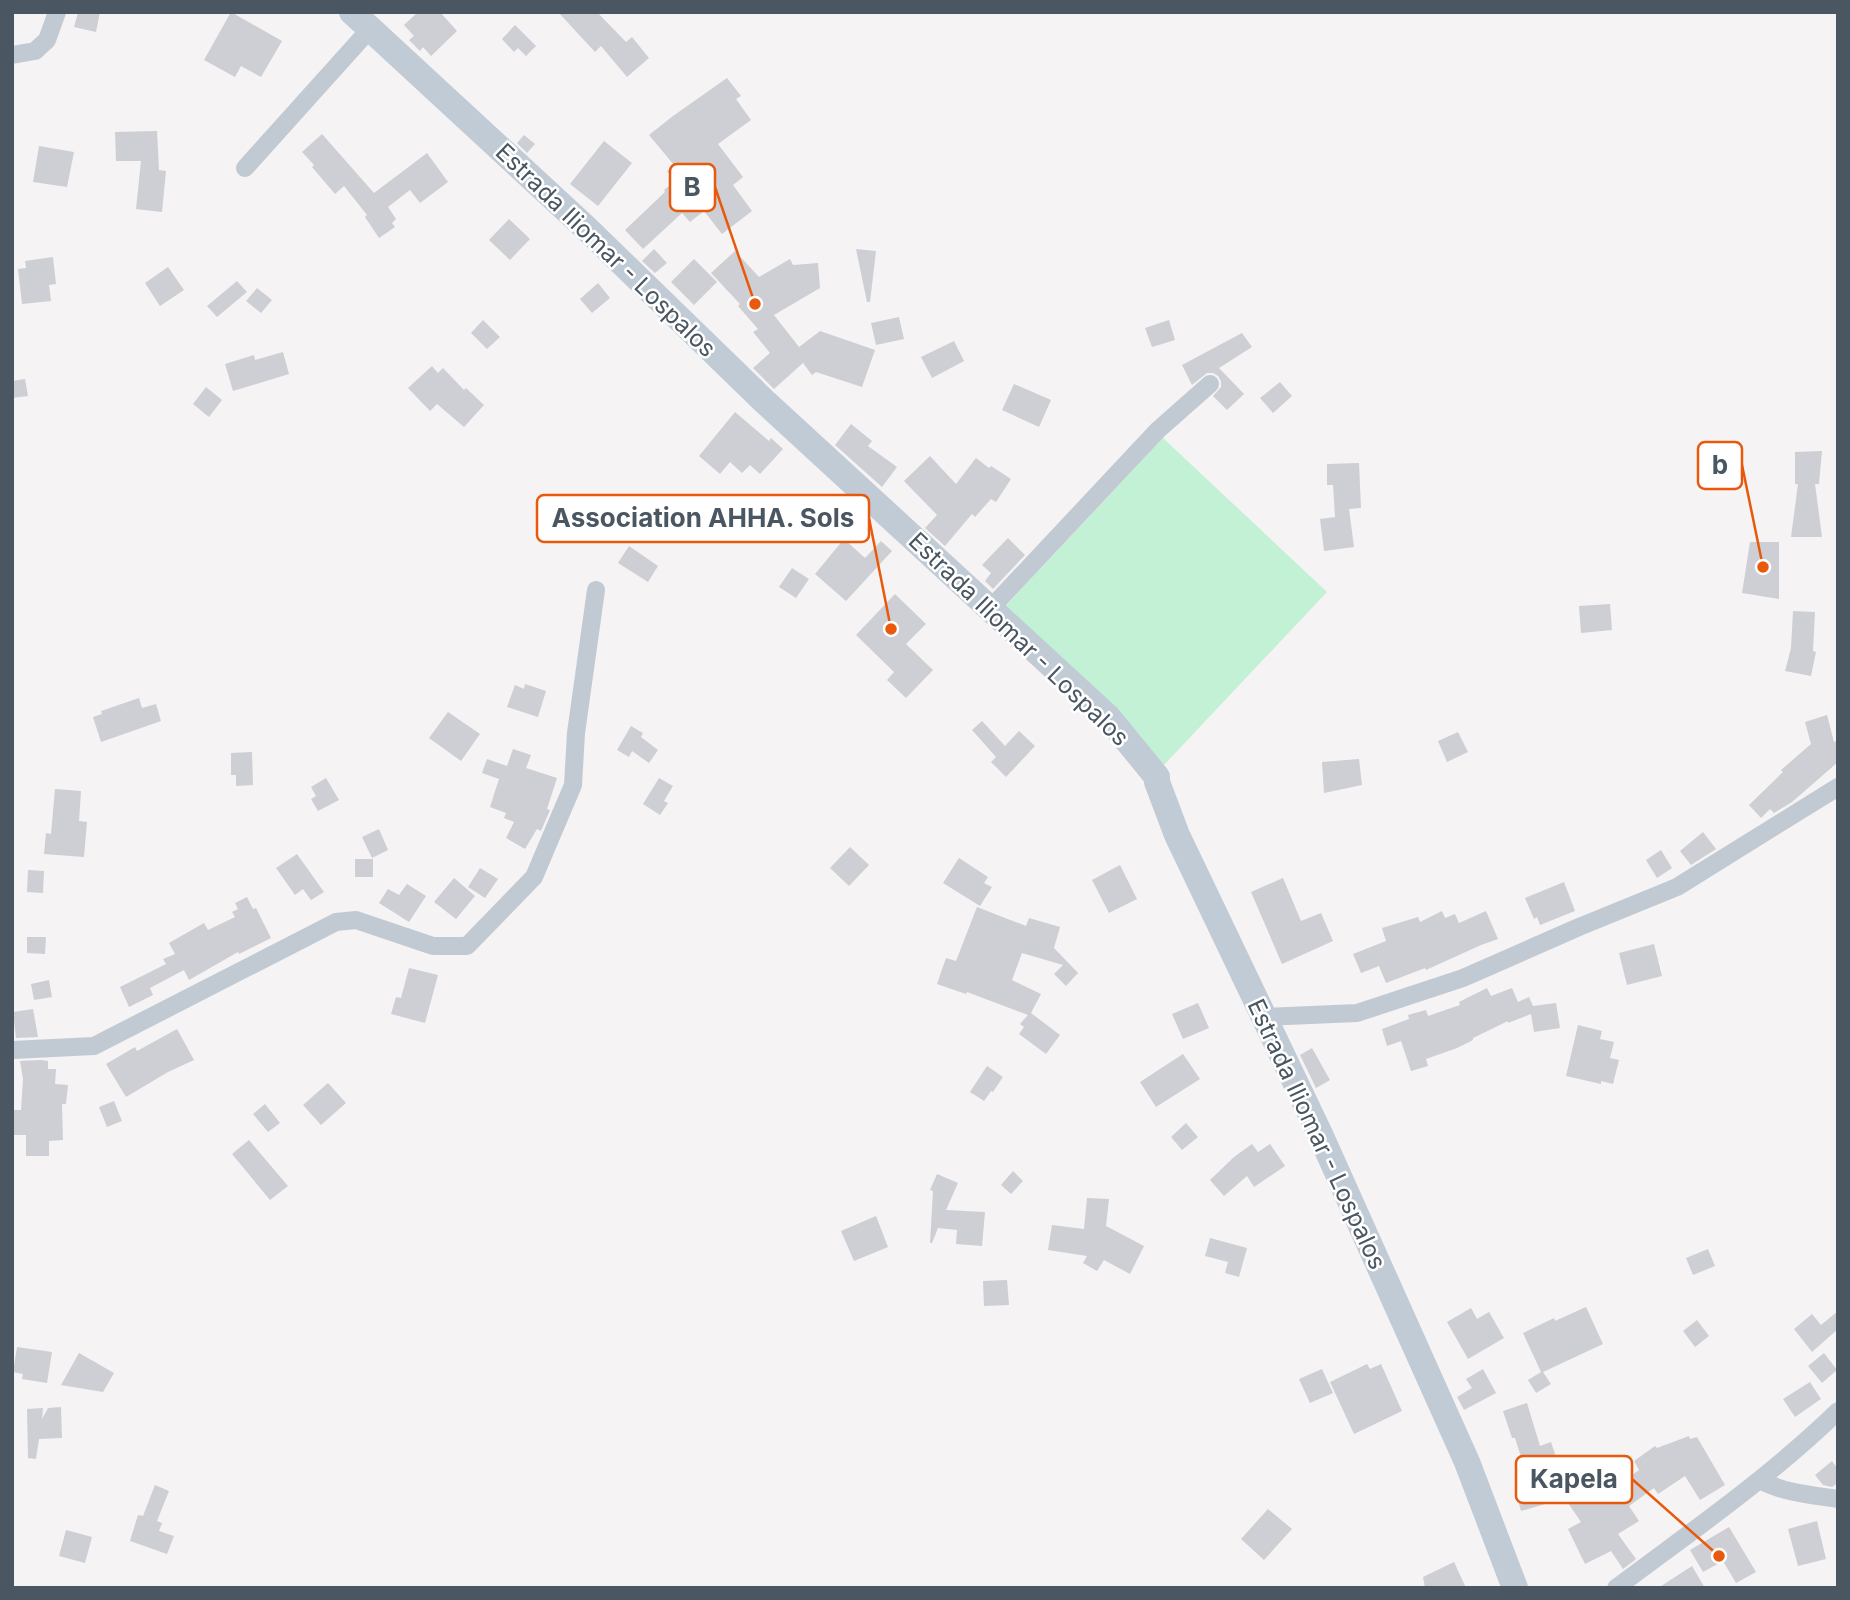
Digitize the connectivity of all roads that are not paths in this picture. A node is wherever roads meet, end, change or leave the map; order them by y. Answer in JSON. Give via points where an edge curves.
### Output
{"nodes":[{"id":1,"x":57,"y":12,"type":"edge"},
{"id":2,"x":361,"y":21,"type":"edge"},
{"id":3,"x":12,"y":55,"type":"edge"},
{"id":4,"x":245,"y":168,"type":"dead end"},
{"id":5,"x":1210,"y":384,"type":"dead end"},
{"id":6,"x":596,"y":590,"type":"dead end"},
{"id":7,"x":990,"y":609,"type":"junction"},
{"id":8,"x":1838,"y":787,"type":"edge"},
{"id":9,"x":1263,"y":1017,"type":"junction"},
{"id":10,"x":12,"y":1050,"type":"edge"},
{"id":11,"x":1838,"y":1411,"type":"edge"},
{"id":12,"x":1760,"y":1480,"type":"junction"},
{"id":13,"x":1838,"y":1499,"type":"edge"},
{"id":14,"x":1515,"y":1588,"type":"edge"},
{"id":15,"x":1616,"y":1588,"type":"edge"}],
"edges":[{"from":1,"to":3,"type":"street","via":[[47,40],[35,51]]},
{"from":2,"to":4,"type":"street"},
{"from":2,"to":7,"type":"street","name":"Estrada Iliomar - Lospalos"},
{"from":5,"to":7,"type":"street","via":[[1158,430]]},
{"from":6,"to":10,"type":"street","via":[[573,785],[534,877],[467,946],[433,946],[356,919],[336,922],[94,1046]]},
{"from":7,"to":9,"type":"street","name":"Estrada Iliomar - Lospalos","via":[[1108,717],[1157,777],[1177,835]]},
{"from":8,"to":9,"type":"street","via":[[1677,887],[1463,978],[1357,1013]]},
{"from":9,"to":14,"type":"street","name":"Estrada Iliomar - Lospalos","via":[[1467,1462]]},
{"from":11,"to":12,"type":"street"},
{"from":12,"to":13,"type":"street"},
{"from":12,"to":15,"type":"street"}]}
